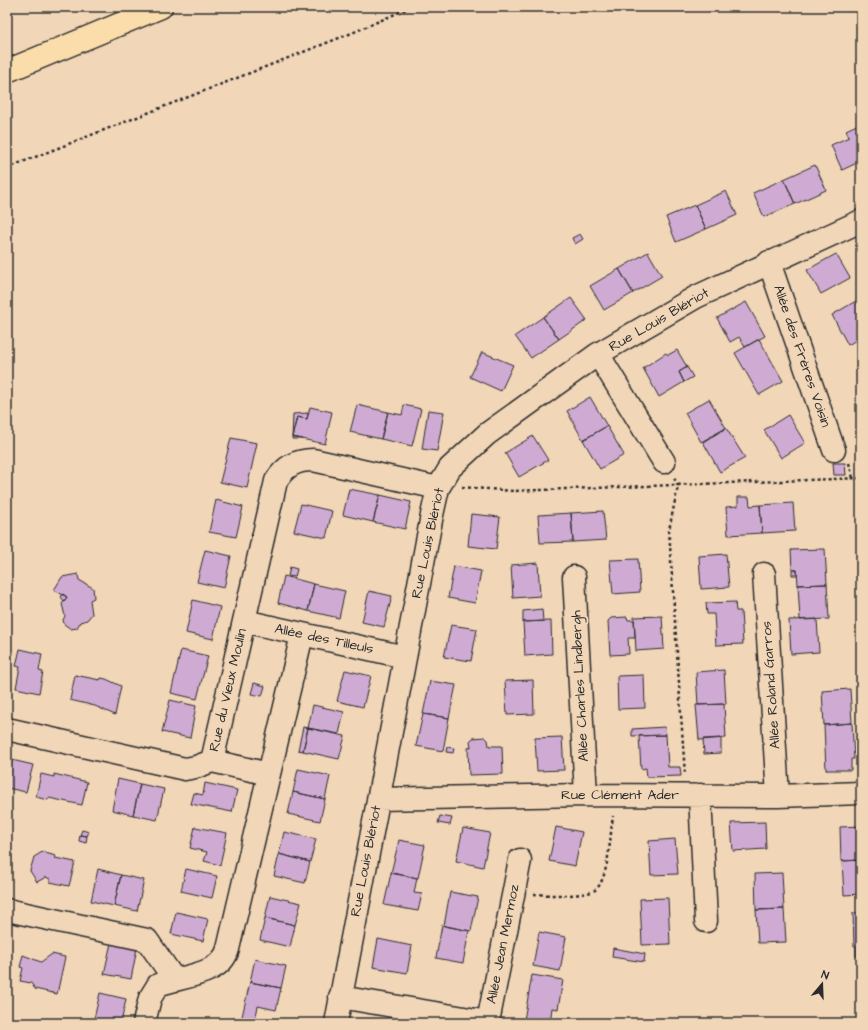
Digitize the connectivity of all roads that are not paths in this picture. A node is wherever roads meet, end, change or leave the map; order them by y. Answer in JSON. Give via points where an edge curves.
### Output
{"nodes":[{"id":1,"x":161,"y":7,"type":"edge"},
{"id":2,"x":7,"y":71,"type":"edge"},
{"id":3,"x":861,"y":221,"type":"edge"},
{"id":4,"x":769,"y":262,"type":"junction"},
{"id":5,"x":598,"y":354,"type":"junction"},
{"id":6,"x":834,"y":450,"type":"dead end"},
{"id":7,"x":664,"y":462,"type":"dead end"},
{"id":8,"x":438,"y":488,"type":"junction"},
{"id":9,"x":764,"y":574,"type":"dead end"},
{"id":10,"x":574,"y":577,"type":"dead end"},
{"id":11,"x":244,"y":621,"type":"junction"},
{"id":12,"x":302,"y":635,"type":"junction"},
{"id":13,"x":405,"y":657,"type":"junction"},
{"id":14,"x":7,"y":729,"type":"edge"},
{"id":15,"x":212,"y":761,"type":"junction"},
{"id":16,"x":269,"y":774,"type":"junction"},
{"id":17,"x":861,"y":793,"type":"edge"},
{"id":18,"x":586,"y":795,"type":"junction"},
{"id":19,"x":693,"y":795,"type":"junction"},
{"id":20,"x":778,"y":796,"type":"junction"},
{"id":21,"x":378,"y":799,"type":"junction"},
{"id":22,"x":520,"y":860,"type":"dead end"},
{"id":23,"x":7,"y":910,"type":"edge"},
{"id":24,"x":706,"y":922,"type":"dead end"},
{"id":25,"x":174,"y":979,"type":"junction"},
{"id":26,"x":340,"y":997,"type":"junction"},
{"id":27,"x":144,"y":1023,"type":"edge"},
{"id":28,"x":336,"y":1023,"type":"edge"}],
"edges":[{"from":1,"to":2,"type":"main road"},
{"from":3,"to":4,"type":"street","name":"Rue Louis Blériot"},
{"from":4,"to":5,"type":"street","name":"Rue Louis Blériot","via":[[696,297]]},
{"from":4,"to":6,"type":"street","name":"Allée des Frères Voisin"},
{"from":5,"to":7,"type":"street"},
{"from":5,"to":8,"type":"street","name":"Rue Louis Blériot","via":[[487,434],[450,468]]},
{"from":8,"to":11,"type":"street","name":"Rue du Vieux Moulin","via":[[313,460],[301,460],[290,465],[282,471],[276,481]]},
{"from":8,"to":13,"type":"street","name":"Rue Louis Blériot"},
{"from":9,"to":20,"type":"street","name":"Allée Roland Garros"},
{"from":10,"to":18,"type":"street","name":"Allée Charles Lindbergh"},
{"from":11,"to":12,"type":"street","name":"Allée des Tilleuls"},
{"from":11,"to":15,"type":"street","name":"Rue du Vieux Moulin"},
{"from":12,"to":13,"type":"street","name":"Allée des Tilleuls"},
{"from":12,"to":16,"type":"street"},
{"from":13,"to":21,"type":"street","name":"Rue Louis Blériot"},
{"from":14,"to":15,"type":"street","via":[[185,769]]},
{"from":15,"to":16,"type":"street","name":"Rue du Vieux Moulin"},
{"from":16,"to":25,"type":"street","via":[[226,956],[212,969]]},
{"from":17,"to":20,"type":"street","name":"Rue Clément Ader"},
{"from":18,"to":19,"type":"street","name":"Rue Clément Ader"},
{"from":18,"to":21,"type":"street","name":"Rue Clément Ader"},
{"from":19,"to":20,"type":"street","name":"Rue Clément Ader"},
{"from":19,"to":24,"type":"street"},
{"from":21,"to":26,"type":"street","name":"Rue Louis Blériot"},
{"from":22,"to":26,"type":"street","name":"Allée Jean Mermoz","via":[[488,1022]]},
{"from":23,"to":25,"type":"street","via":[[147,940]]},
{"from":25,"to":27,"type":"street","via":[[158,985],[153,991]]},
{"from":26,"to":28,"type":"street","name":"Rue Louis Blériot"}]}
